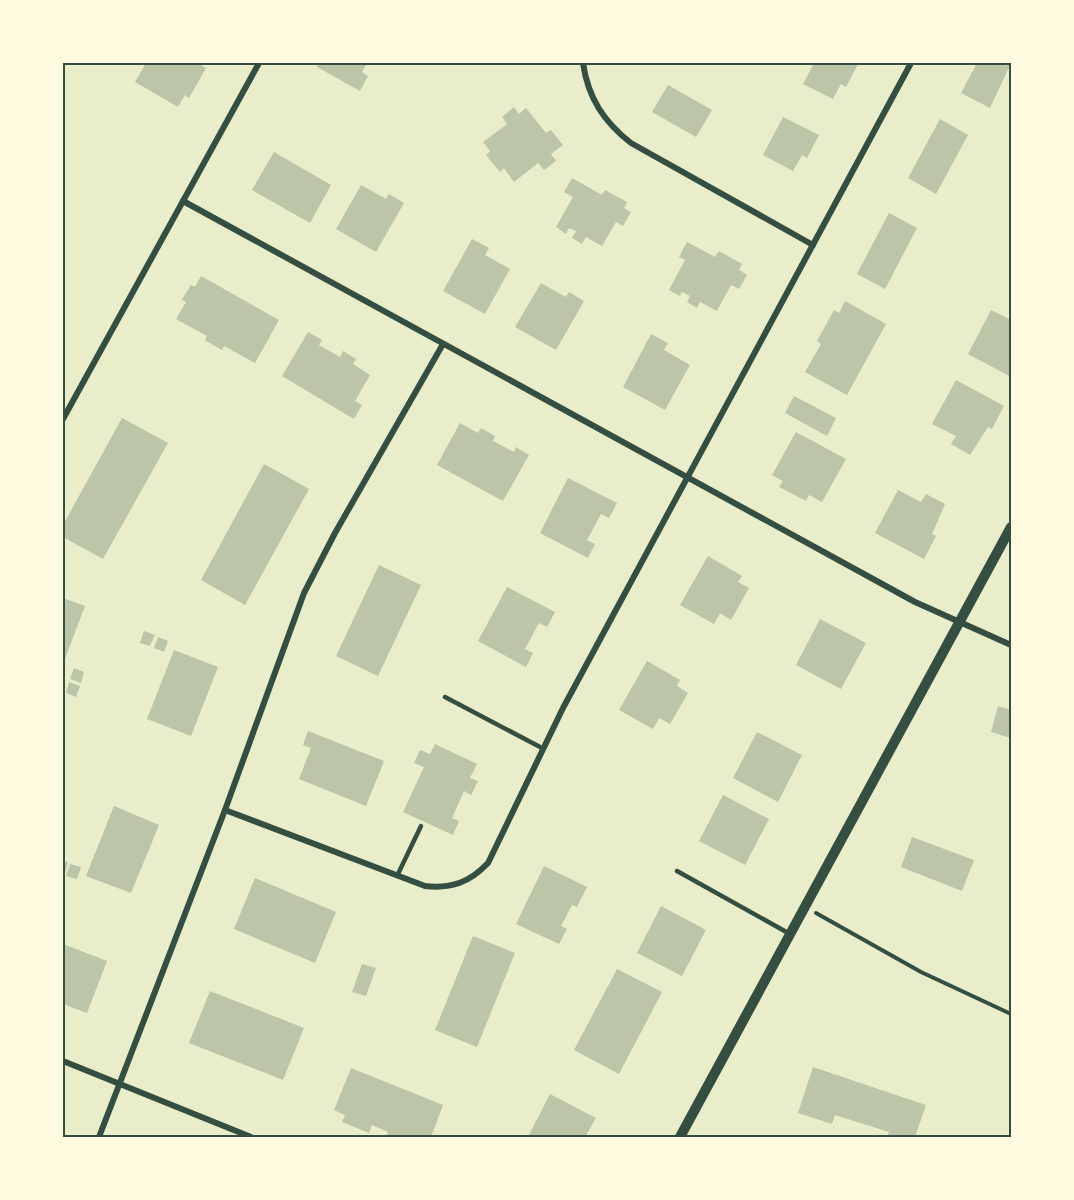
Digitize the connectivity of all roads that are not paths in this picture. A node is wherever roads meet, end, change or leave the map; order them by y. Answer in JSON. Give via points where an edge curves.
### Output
{"nodes":[{"id":1,"x":259,"y":63,"type":"edge"},
{"id":2,"x":584,"y":63,"type":"edge"},
{"id":3,"x":911,"y":63,"type":"edge"},
{"id":4,"x":183,"y":201,"type":"junction"},
{"id":5,"x":813,"y":245,"type":"junction"},
{"id":6,"x":443,"y":344,"type":"junction"},
{"id":7,"x":63,"y":419,"type":"edge"},
{"id":8,"x":687,"y":477,"type":"junction"},
{"id":9,"x":1011,"y":527,"type":"edge"},
{"id":10,"x":959,"y":623,"type":"junction"},
{"id":11,"x":1011,"y":645,"type":"edge"},
{"id":12,"x":445,"y":697,"type":"dead end"},
{"id":13,"x":542,"y":748,"type":"junction"},
{"id":14,"x":225,"y":810,"type":"junction"},
{"id":15,"x":421,"y":826,"type":"dead end"},
{"id":16,"x":677,"y":871,"type":"dead end"},
{"id":17,"x":397,"y":876,"type":"junction"},
{"id":18,"x":790,"y":934,"type":"junction"},
{"id":19,"x":63,"y":1061,"type":"edge"},
{"id":20,"x":119,"y":1083,"type":"junction"},
{"id":21,"x":99,"y":1137,"type":"edge"},
{"id":22,"x":251,"y":1137,"type":"edge"},
{"id":23,"x":680,"y":1137,"type":"edge"}],
"edges":[{"from":1,"to":4,"type":"street"},
{"from":2,"to":5,"type":"street","via":[[593,99],[615,131]]},
{"from":3,"to":5,"type":"street"},
{"from":4,"to":6,"type":"street"},
{"from":4,"to":7,"type":"street"},
{"from":5,"to":8,"type":"street"},
{"from":6,"to":8,"type":"street"},
{"from":6,"to":14,"type":"street","via":[[304,593]]},
{"from":8,"to":10,"type":"street"},
{"from":8,"to":13,"type":"street"},
{"from":9,"to":10,"type":"street"},
{"from":10,"to":11,"type":"street"},
{"from":10,"to":18,"type":"street"},
{"from":12,"to":13,"type":"lane"},
{"from":13,"to":17,"type":"street","via":[[495,850],[479,873],[467,881],[440,888]]},
{"from":14,"to":17,"type":"street"},
{"from":14,"to":20,"type":"street"},
{"from":15,"to":17,"type":"lane"},
{"from":16,"to":18,"type":"lane"},
{"from":18,"to":23,"type":"street"},
{"from":19,"to":20,"type":"street"},
{"from":20,"to":21,"type":"street"},
{"from":20,"to":22,"type":"street"}]}
